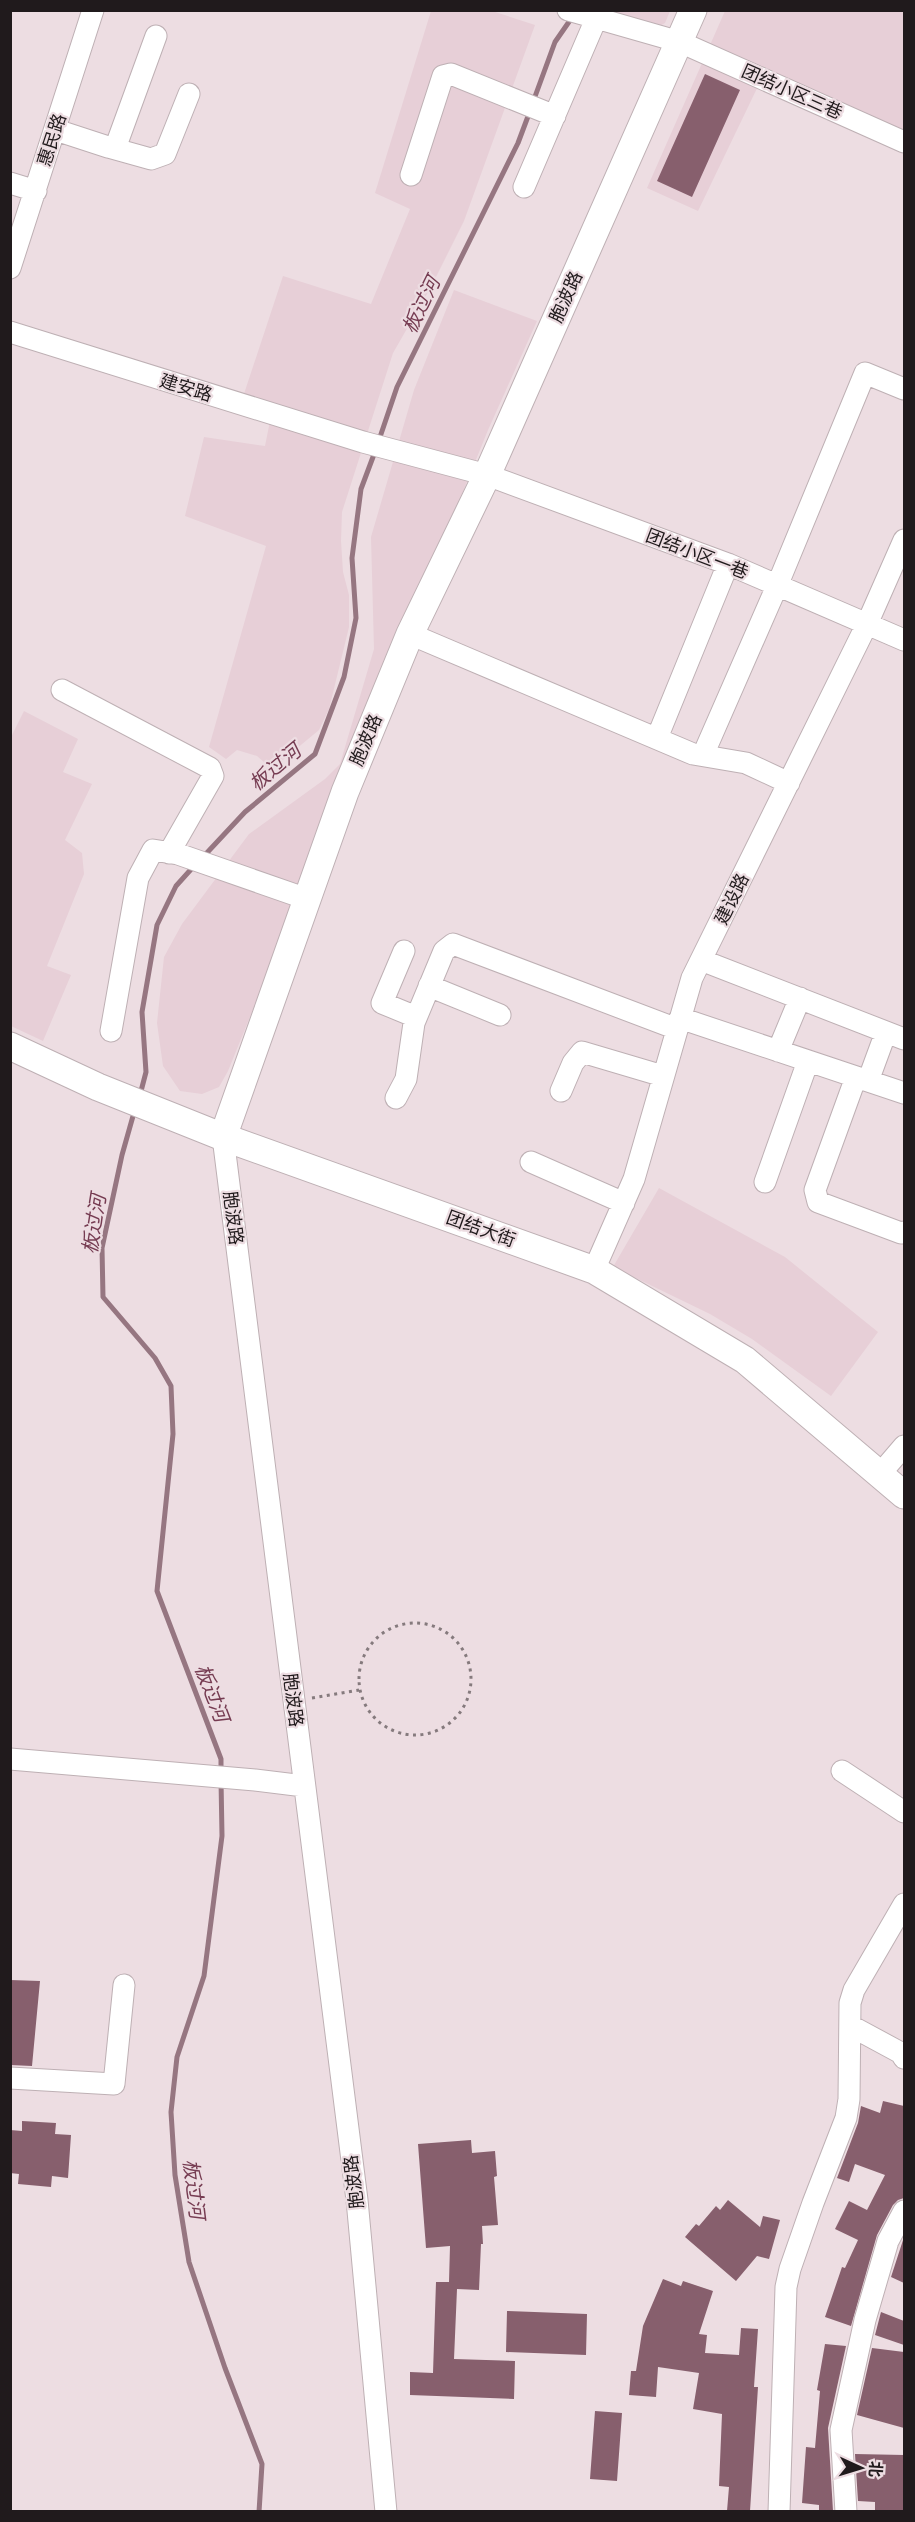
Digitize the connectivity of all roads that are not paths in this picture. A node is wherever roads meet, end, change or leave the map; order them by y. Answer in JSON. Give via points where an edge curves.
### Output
{"nodes":[{"id":1,"x":93,"y":10,"type":"edge"},
{"id":2,"x":693,"y":10,"type":"edge"},
{"id":3,"x":584,"y":15,"type":"edge"},
{"id":4,"x":156,"y":36,"type":"dead end"},
{"id":5,"x":680,"y":42,"type":"junction"},
{"id":6,"x":189,"y":94,"type":"dead end"},
{"id":7,"x":555,"y":116,"type":"junction"},
{"id":8,"x":56,"y":130,"type":"junction"},
{"id":9,"x":904,"y":142,"type":"edge"},
{"id":10,"x":108,"y":147,"type":"junction"},
{"id":11,"x":411,"y":175,"type":"dead end"},
{"id":12,"x":10,"y":183,"type":"edge"},
{"id":13,"x":524,"y":187,"type":"dead end"},
{"id":14,"x":36,"y":191,"type":"junction"},
{"id":15,"x":10,"y":268,"type":"edge"},
{"id":16,"x":10,"y":332,"type":"edge"},
{"id":17,"x":904,"y":389,"type":"edge"},
{"id":18,"x":487,"y":475,"type":"junction"},
{"id":19,"x":903,"y":550,"type":"edge"},
{"id":20,"x":728,"y":564,"type":"junction"},
{"id":21,"x":777,"y":586,"type":"junction"},
{"id":22,"x":867,"y":624,"type":"junction"},
{"id":23,"x":411,"y":634,"type":"junction"},
{"id":24,"x":904,"y":640,"type":"edge"},
{"id":25,"x":62,"y":690,"type":"dead end"},
{"id":26,"x":657,"y":738,"type":"junction"},
{"id":27,"x":703,"y":755,"type":"junction"},
{"id":28,"x":789,"y":783,"type":"junction"},
{"id":29,"x":173,"y":854,"type":"junction"},
{"id":30,"x":307,"y":898,"type":"junction"},
{"id":31,"x":404,"y":951,"type":"dead end"},
{"id":32,"x":702,"y":960,"type":"junction"},
{"id":33,"x":429,"y":986,"type":"junction"},
{"id":34,"x":800,"y":998,"type":"junction"},
{"id":35,"x":500,"y":1015,"type":"dead end"},
{"id":36,"x":416,"y":1017,"type":"junction"},
{"id":37,"x":678,"y":1024,"type":"junction"},
{"id":38,"x":111,"y":1031,"type":"dead end"},
{"id":39,"x":895,"y":1035,"type":"edge"},
{"id":40,"x":10,"y":1046,"type":"edge"},
{"id":41,"x":778,"y":1051,"type":"junction"},
{"id":42,"x":808,"y":1061,"type":"junction"},
{"id":43,"x":663,"y":1076,"type":"junction"},
{"id":44,"x":862,"y":1079,"type":"junction"},
{"id":45,"x":561,"y":1091,"type":"dead end"},
{"id":46,"x":904,"y":1093,"type":"edge"},
{"id":47,"x":396,"y":1098,"type":"dead end"},
{"id":48,"x":223,"y":1137,"type":"junction"},
{"id":49,"x":531,"y":1162,"type":"dead end"},
{"id":50,"x":765,"y":1182,"type":"dead end"},
{"id":51,"x":624,"y":1203,"type":"junction"},
{"id":52,"x":904,"y":1232,"type":"edge"},
{"id":53,"x":594,"y":1270,"type":"junction"},
{"id":54,"x":904,"y":1446,"type":"edge"},
{"id":55,"x":880,"y":1474,"type":"junction"},
{"id":56,"x":904,"y":1495,"type":"edge"},
{"id":57,"x":10,"y":1760,"type":"edge"},
{"id":58,"x":842,"y":1771,"type":"dead end"},
{"id":59,"x":304,"y":1786,"type":"junction"},
{"id":60,"x":904,"y":1812,"type":"edge"},
{"id":61,"x":904,"y":1904,"type":"edge"},
{"id":62,"x":124,"y":1985,"type":"dead end"},
{"id":63,"x":851,"y":2026,"type":"junction"},
{"id":64,"x":904,"y":2058,"type":"edge"},
{"id":65,"x":10,"y":2078,"type":"edge"},
{"id":66,"x":904,"y":2211,"type":"edge"},
{"id":67,"x":386,"y":2511,"type":"edge"},
{"id":68,"x":779,"y":2511,"type":"edge"},
{"id":69,"x":846,"y":2511,"type":"edge"}],
"edges":[{"from":1,"to":8,"type":"street","name":"惠民路"},
{"from":2,"to":5,"type":"main road","name":"胞波路"},
{"from":3,"to":5,"type":"street","name":"团结小区三巷"},
{"from":3,"to":7,"type":"street"},
{"from":4,"to":10,"type":"street","via":[[117,143]]},
{"from":5,"to":9,"type":"street","name":"团结小区三巷"},
{"from":5,"to":18,"type":"main road","name":"胞波路"},
{"from":6,"to":10,"type":"street","via":[[165,154],[151,159]]},
{"from":7,"to":11,"type":"street","via":[[452,74],[443,76]]},
{"from":7,"to":13,"type":"street"},
{"from":8,"to":10,"type":"street"},
{"from":8,"to":14,"type":"street","name":"惠民路"},
{"from":12,"to":14,"type":"street"},
{"from":14,"to":15,"type":"street","name":"惠民路"},
{"from":16,"to":18,"type":"street","name":"建安路","via":[[363,442]]},
{"from":17,"to":21,"type":"street","via":[[865,373]]},
{"from":18,"to":20,"type":"street","name":"团结小区一巷"},
{"from":18,"to":23,"type":"main road","name":"胞波路"},
{"from":19,"to":22,"type":"street","name":"建设路"},
{"from":20,"to":21,"type":"street","name":"团结小区一巷"},
{"from":20,"to":26,"type":"street"},
{"from":21,"to":22,"type":"street","name":"团结小区一巷"},
{"from":21,"to":27,"type":"street"},
{"from":22,"to":24,"type":"street","name":"团结小区一巷"},
{"from":22,"to":28,"type":"street","name":"建设路"},
{"from":23,"to":26,"type":"street"},
{"from":23,"to":30,"type":"main road","name":"胞波路","via":[[345,792]]},
{"from":25,"to":29,"type":"street","via":[[210,768],[213,776]]},
{"from":26,"to":27,"type":"street"},
{"from":27,"to":28,"type":"street","via":[[746,763]]},
{"from":28,"to":32,"type":"street","name":"建设路"},
{"from":29,"to":30,"type":"street"},
{"from":29,"to":38,"type":"street","via":[[153,850],[138,878]]},
{"from":30,"to":48,"type":"main road","name":"胞波路"},
{"from":31,"to":36,"type":"street","via":[[382,1003]]},
{"from":32,"to":34,"type":"street"},
{"from":32,"to":37,"type":"street","name":"建设路","via":[[692,978]]},
{"from":33,"to":35,"type":"street"},
{"from":33,"to":36,"type":"street"},
{"from":33,"to":37,"type":"street","via":[[444,951],[453,944]]},
{"from":34,"to":39,"type":"street"},
{"from":34,"to":41,"type":"street"},
{"from":36,"to":47,"type":"street","via":[[406,1079]]},
{"from":37,"to":41,"type":"street"},
{"from":37,"to":43,"type":"street","name":"建设路"},
{"from":39,"to":44,"type":"street"},
{"from":40,"to":48,"type":"main road","name":"团结大街","via":[[98,1087]]},
{"from":41,"to":42,"type":"street"},
{"from":42,"to":44,"type":"street"},
{"from":42,"to":50,"type":"street"},
{"from":43,"to":45,"type":"street","via":[[582,1052]]},
{"from":43,"to":51,"type":"street","name":"建设路"},
{"from":44,"to":46,"type":"street"},
{"from":44,"to":52,"type":"street","via":[[815,1190],[818,1202]]},
{"from":48,"to":53,"type":"main road","name":"团结大街"},
{"from":48,"to":59,"type":"street","name":"胞波路"},
{"from":49,"to":51,"type":"street"},
{"from":51,"to":53,"type":"street","name":"建设路"},
{"from":53,"to":55,"type":"main road","name":"团结大街","via":[[745,1360]]},
{"from":54,"to":55,"type":"street"},
{"from":55,"to":56,"type":"main road","name":"团结大街"},
{"from":57,"to":59,"type":"street"},
{"from":58,"to":60,"type":"street"},
{"from":59,"to":67,"type":"street","name":"胞波路","via":[[357,2200]]},
{"from":61,"to":63,"type":"street","via":[[854,1990]]},
{"from":62,"to":65,"type":"street","via":[[114,2084]]},
{"from":63,"to":64,"type":"street"},
{"from":63,"to":68,"type":"street","via":[[846,2118],[786,2287]]},
{"from":66,"to":69,"type":"street","via":[[888,2241],[865,2320],[841,2430]]}]}
